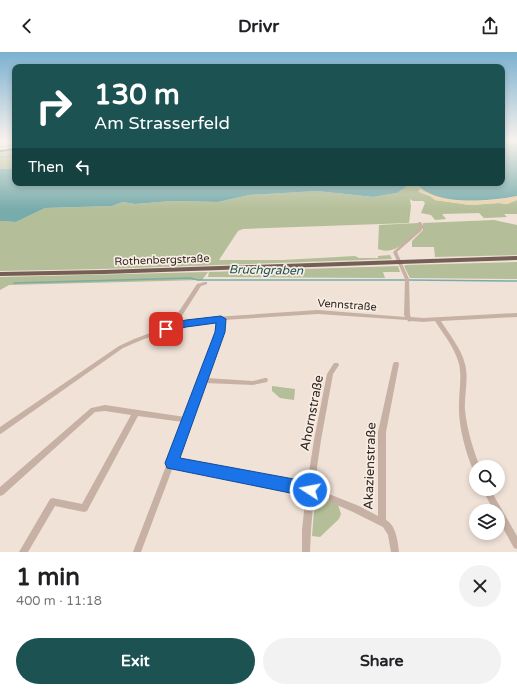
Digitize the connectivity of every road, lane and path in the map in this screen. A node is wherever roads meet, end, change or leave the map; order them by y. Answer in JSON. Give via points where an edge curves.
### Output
{"nodes":[{"id":1,"x":420,"y":222,"type":"dead end"},
{"id":2,"x":517,"y":258,"type":"edge"},
{"id":3,"x":399,"y":262,"type":"junction"},
{"id":4,"x":0,"y":274,"type":"edge"},
{"id":5,"x":205,"y":283,"type":"dead end"},
{"id":6,"x":517,"y":315,"type":"edge"},
{"id":7,"x":221,"y":319,"type":"junction"},
{"id":8,"x":409,"y":320,"type":"junction"},
{"id":9,"x":438,"y":321,"type":"junction"},
{"id":10,"x":175,"y":326,"type":"junction"},
{"id":11,"x":396,"y":364,"type":"dead end"},
{"id":12,"x":336,"y":366,"type":"dead end"},
{"id":13,"x":202,"y":380,"type":"junction"},
{"id":14,"x":265,"y":380,"type":"dead end"},
{"id":15,"x":136,"y":412,"type":"junction"},
{"id":16,"x":188,"y":420,"type":"junction"},
{"id":17,"x":0,"y":431,"type":"edge"},
{"id":18,"x":474,"y":460,"type":"edge"},
{"id":19,"x":171,"y":463,"type":"junction"},
{"id":20,"x":310,"y":490,"type":"junction"},
{"id":21,"x":0,"y":492,"type":"edge"},
{"id":22,"x":490,"y":496,"type":"edge"},
{"id":23,"x":382,"y":521,"type":"junction"},
{"id":24,"x":513,"y":531,"type":"edge"},
{"id":25,"x":517,"y":545,"type":"edge"},
{"id":26,"x":23,"y":552,"type":"edge"},
{"id":27,"x":137,"y":552,"type":"edge"},
{"id":28,"x":306,"y":552,"type":"edge"},
{"id":29,"x":395,"y":552,"type":"edge"}],
"edges":[{"from":1,"to":3,"type":"street","via":[[420,230],[394,252]]},
{"from":2,"to":3,"type":"main road","name":"Rothenbergstraße"},
{"from":3,"to":4,"type":"main road","name":"Rothenbergstraße"},
{"from":3,"to":8,"type":"street","via":[[407,278]]},
{"from":5,"to":10,"type":"street","via":[[199,285],[175,322]]},
{"from":6,"to":9,"type":"street","name":"Vennstraße"},
{"from":7,"to":8,"type":"street","name":"Vennstraße","via":[[318,312]]},
{"from":7,"to":10,"type":"street","name":"Vennstraße"},
{"from":7,"to":13,"type":"street","via":[[220,332]]},
{"from":8,"to":9,"type":"street","name":"Vennstraße"},
{"from":9,"to":18,"type":"street","via":[[462,363],[462,411]]},
{"from":10,"to":17,"type":"street","name":"Vennstraße","via":[[121,347]]},
{"from":11,"to":23,"type":"street","name":"Akazienstraße","via":[[382,432]]},
{"from":12,"to":20,"type":"street","name":"Ahornstraße","via":[[330,374]]},
{"from":13,"to":14,"type":"street","via":[[253,383]]},
{"from":13,"to":16,"type":"street"},
{"from":15,"to":16,"type":"street"},
{"from":15,"to":21,"type":"street","via":[[105,408],[93,410]]},
{"from":15,"to":26,"type":"street","via":[[84,508],[53,502]]},
{"from":16,"to":19,"type":"street"},
{"from":19,"to":20,"type":"street","name":"Akazienstraße"},
{"from":19,"to":27,"type":"street"},
{"from":20,"to":23,"type":"street","name":"Akazienstraße"},
{"from":20,"to":28,"type":"street","name":"Ahornstraße"},
{"from":22,"to":24,"type":"street"},
{"from":23,"to":29,"type":"street","name":"Akazienstraße","via":[[392,534]]},
{"from":24,"to":25,"type":"street"}]}
